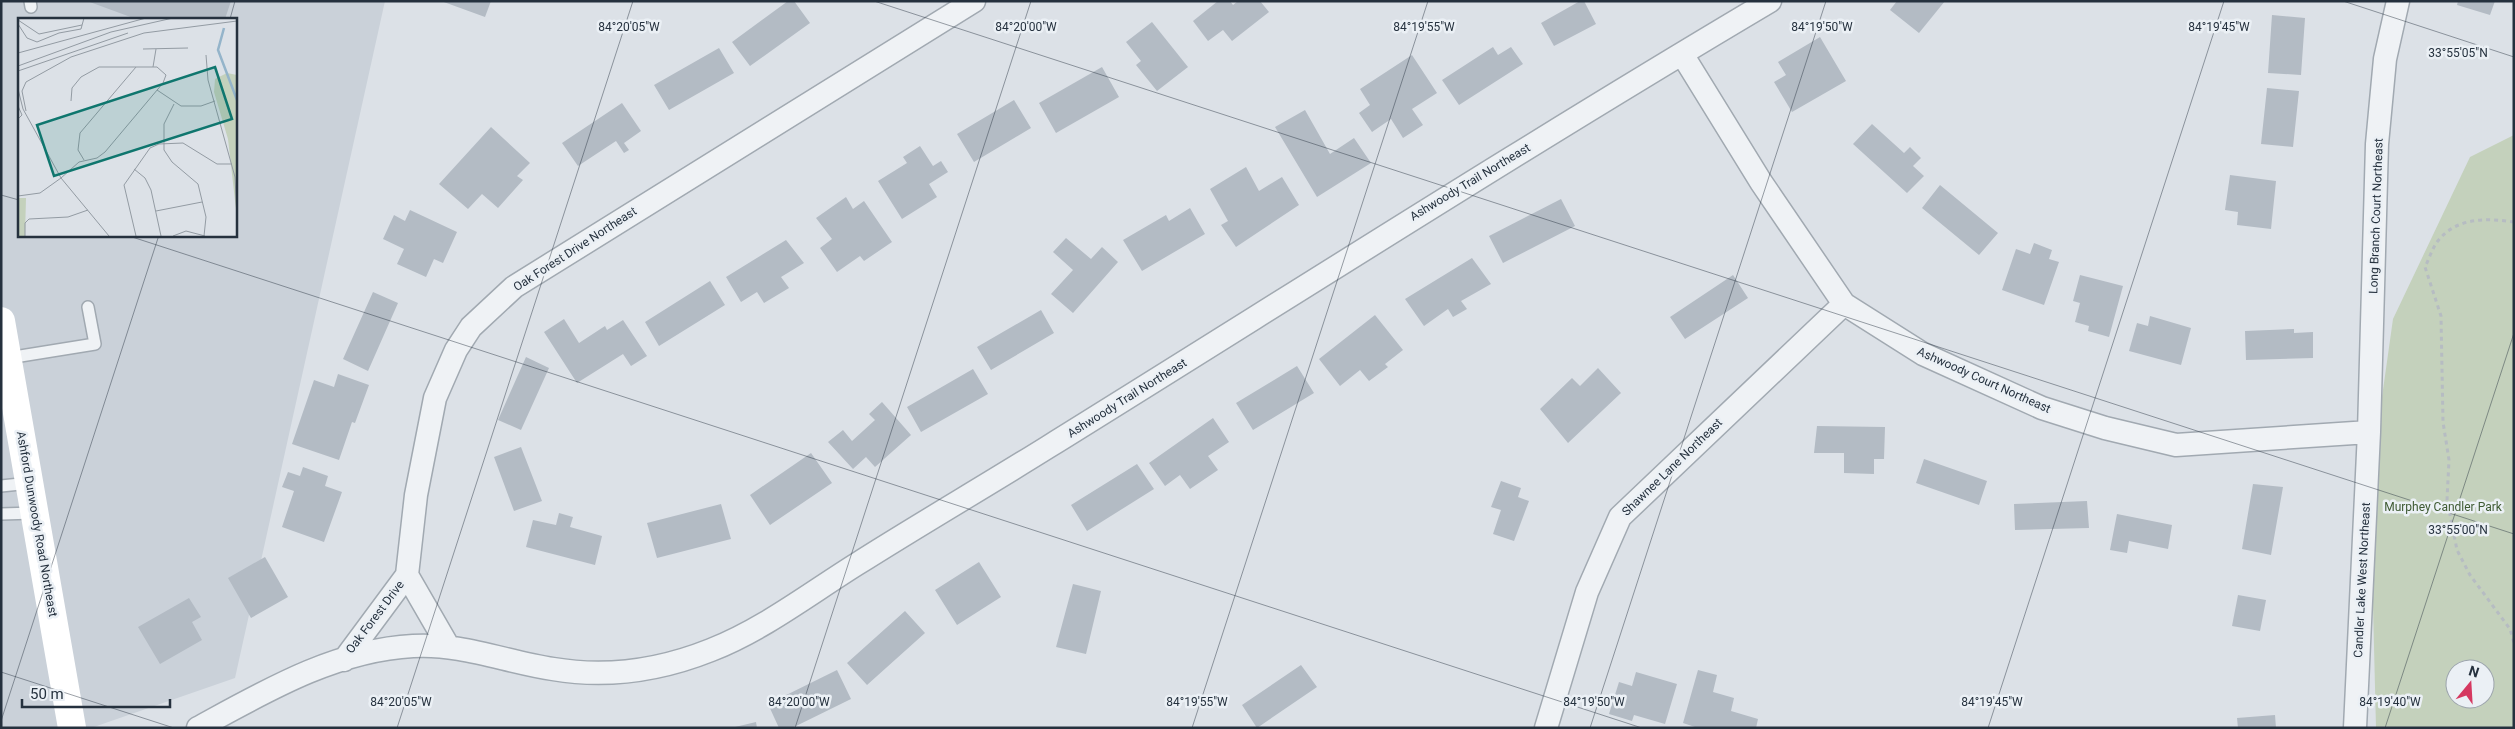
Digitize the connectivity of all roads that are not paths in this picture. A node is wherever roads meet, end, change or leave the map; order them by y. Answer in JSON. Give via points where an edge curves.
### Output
{"nodes":[{"id":1,"x":974,"y":1,"type":"edge"},
{"id":2,"x":1770,"y":1,"type":"edge"},
{"id":3,"x":2398,"y":1,"type":"edge"},
{"id":4,"x":1682,"y":54,"type":"junction"},
{"id":5,"x":1844,"y":304,"type":"junction"},
{"id":6,"x":88,"y":307,"type":"dead end"},
{"id":7,"x":1,"y":321,"type":"edge"},
{"id":8,"x":8,"y":358,"type":"junction"},
{"id":9,"x":2370,"y":432,"type":"junction"},
{"id":10,"x":30,"y":483,"type":"junction"},
{"id":11,"x":1,"y":486,"type":"edge"},
{"id":12,"x":35,"y":513,"type":"junction"},
{"id":13,"x":1,"y":514,"type":"edge"},
{"id":14,"x":406,"y":575,"type":"junction"},
{"id":15,"x":448,"y":646,"type":"junction"},
{"id":16,"x":344,"y":660,"type":"junction"},
{"id":17,"x":72,"y":728,"type":"edge"},
{"id":18,"x":198,"y":728,"type":"edge"},
{"id":19,"x":1546,"y":728,"type":"edge"},
{"id":20,"x":2355,"y":728,"type":"edge"}],
"edges":[{"from":1,"to":14,"type":"street","name":"Oak Forest Drive Northeast","via":[[514,288],[471,327],[456,350],[435,398],[416,495]]},
{"from":2,"to":4,"type":"street","name":"Ashwoody Trail Northeast"},
{"from":3,"to":9,"type":"street","name":"Long Branch Court Northeast","via":[[2385,59],[2377,144]]},
{"from":4,"to":5,"type":"street","name":"Ashwoody Court Northeast","via":[[1761,182]]},
{"from":4,"to":15,"type":"street","name":"Ashwoody Trail Northeast","via":[[1413,217],[761,626],[710,651],[666,665],[589,674],[550,669]]},
{"from":5,"to":9,"type":"street","name":"Ashwoody Court Northeast","via":[[1923,354],[2042,408],[2105,428],[2176,445]]},
{"from":5,"to":19,"type":"street","name":"Shawnee Lane Northeast","via":[[1620,517],[1587,592]]},
{"from":6,"to":8,"type":"lane","via":[[95,344]]},
{"from":7,"to":8,"type":"main road","name":"Ashford Dunwoody Road Northeast"},
{"from":8,"to":10,"type":"main road","name":"Ashford Dunwoody Road Northeast"},
{"from":9,"to":20,"type":"street","name":"Candler Lake West Northeast"},
{"from":10,"to":11,"type":"lane"},
{"from":10,"to":12,"type":"main road","name":"Ashford Dunwoody Road Northeast"},
{"from":12,"to":13,"type":"lane"},
{"from":12,"to":17,"type":"main road","name":"Ashford Dunwoody Road Northeast"},
{"from":14,"to":15,"type":"street"},
{"from":14,"to":16,"type":"street","name":"Oak Forest Drive"},
{"from":15,"to":16,"type":"street","via":[[382,649]]},
{"from":16,"to":18,"type":"street","via":[[248,700]]}]}
